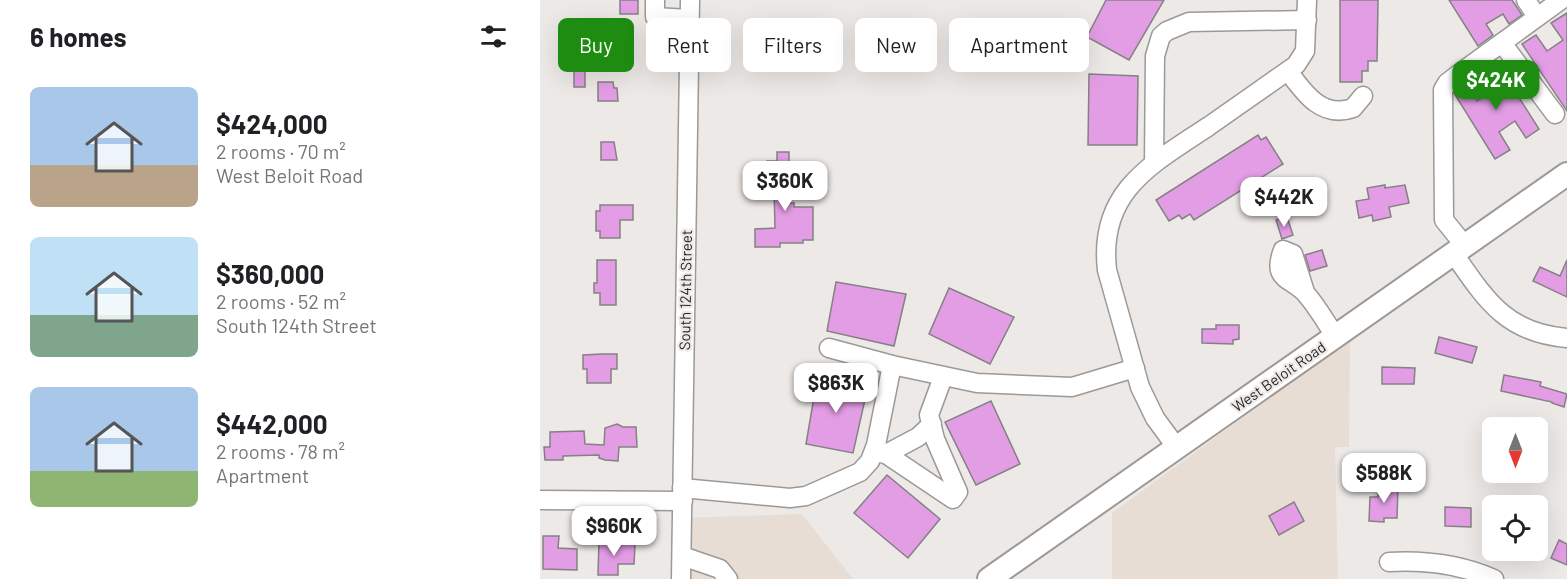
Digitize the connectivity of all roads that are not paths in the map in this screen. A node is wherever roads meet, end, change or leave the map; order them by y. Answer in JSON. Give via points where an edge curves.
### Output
{"nodes":[{"id":1,"x":655,"y":0,"type":"edge"},
{"id":2,"x":690,"y":0,"type":"edge"},
{"id":3,"x":1307,"y":0,"type":"edge"},
{"id":4,"x":1526,"y":0,"type":"edge"},
{"id":5,"x":1561,"y":0,"type":"edge"},
{"id":6,"x":1538,"y":17,"type":"junction"},
{"id":7,"x":655,"y":18,"type":"edge"},
{"id":8,"x":689,"y":18,"type":"edge"},
{"id":9,"x":1307,"y":20,"type":"junction"},
{"id":10,"x":1502,"y":43,"type":"junction"},
{"id":11,"x":1288,"y":70,"type":"junction"},
{"id":12,"x":688,"y":72,"type":"edge"},
{"id":13,"x":1363,"y":96,"type":"dead end"},
{"id":14,"x":1555,"y":114,"type":"dead end"},
{"id":15,"x":1154,"y":163,"type":"junction"},
{"id":16,"x":1567,"y":174,"type":"edge"},
{"id":17,"x":1460,"y":250,"type":"junction"},
{"id":18,"x":1305,"y":292,"type":"dead end"},
{"id":19,"x":1336,"y":337,"type":"junction"},
{"id":20,"x":1567,"y":338,"type":"edge"},
{"id":21,"x":829,"y":348,"type":"dead end"},
{"id":22,"x":892,"y":365,"type":"junction"},
{"id":23,"x":1135,"y":368,"type":"junction"},
{"id":24,"x":943,"y":377,"type":"junction"},
{"id":25,"x":932,"y":424,"type":"junction"},
{"id":26,"x":1177,"y":448,"type":"junction"},
{"id":27,"x":880,"y":453,"type":"junction"},
{"id":28,"x":682,"y":495,"type":"junction"},
{"id":29,"x":540,"y":500,"type":"edge"},
{"id":30,"x":682,"y":556,"type":"junction"},
{"id":31,"x":1389,"y":562,"type":"dead end"},
{"id":32,"x":681,"y":579,"type":"edge"},
{"id":33,"x":728,"y":579,"type":"edge"},
{"id":34,"x":989,"y":579,"type":"edge"},
{"id":35,"x":1494,"y":579,"type":"edge"}],
"edges":[{"from":1,"to":7,"type":"street"},
{"from":2,"to":8,"type":"street","name":"South 124th Street"},
{"from":3,"to":9,"type":"street"},
{"from":4,"to":6,"type":"street"},
{"from":5,"to":6,"type":"street"},
{"from":6,"to":10,"type":"street"},
{"from":9,"to":11,"type":"street","via":[[1305,51]]},
{"from":9,"to":15,"type":"street","via":[[1189,22],[1161,36],[1155,56]]},
{"from":10,"to":14,"type":"street"},
{"from":10,"to":17,"type":"street","via":[[1450,80],[1442,95],[1444,220]]},
{"from":11,"to":13,"type":"street","via":[[1304,93],[1333,112],[1353,108]]},
{"from":11,"to":15,"type":"street"},
{"from":12,"to":28,"type":"street","name":"South 124th Street"},
{"from":15,"to":23,"type":"street","via":[[1125,190],[1110,221],[1107,239],[1110,283]]},
{"from":16,"to":17,"type":"main road","name":"West Beloit Road"},
{"from":17,"to":19,"type":"main road","name":"West Beloit Road"},
{"from":17,"to":20,"type":"street","via":[[1486,300],[1509,321]]},
{"from":18,"to":19,"type":"street"},
{"from":19,"to":26,"type":"main road","name":"West Beloit Road"},
{"from":21,"to":22,"type":"street"},
{"from":22,"to":24,"type":"street"},
{"from":22,"to":27,"type":"street"},
{"from":23,"to":24,"type":"street","via":[[1072,387],[977,383]]},
{"from":23,"to":26,"type":"street","via":[[1146,402]]},
{"from":24,"to":25,"type":"street","via":[[929,415]]},
{"from":25,"to":27,"type":"street","via":[[918,437]]},
{"from":25,"to":27,"type":"street","via":[[958,492],[953,498]]},
{"from":26,"to":34,"type":"main road","name":"West Beloit Road"},
{"from":27,"to":28,"type":"street","via":[[860,472],[806,496]]},
{"from":28,"to":29,"type":"street"},
{"from":28,"to":30,"type":"street","name":"South 124th Street"},
{"from":30,"to":32,"type":"street","name":"South 124th Street"},
{"from":30,"to":33,"type":"street","via":[[720,569]]},
{"from":31,"to":35,"type":"street","via":[[1449,566]]}]}
